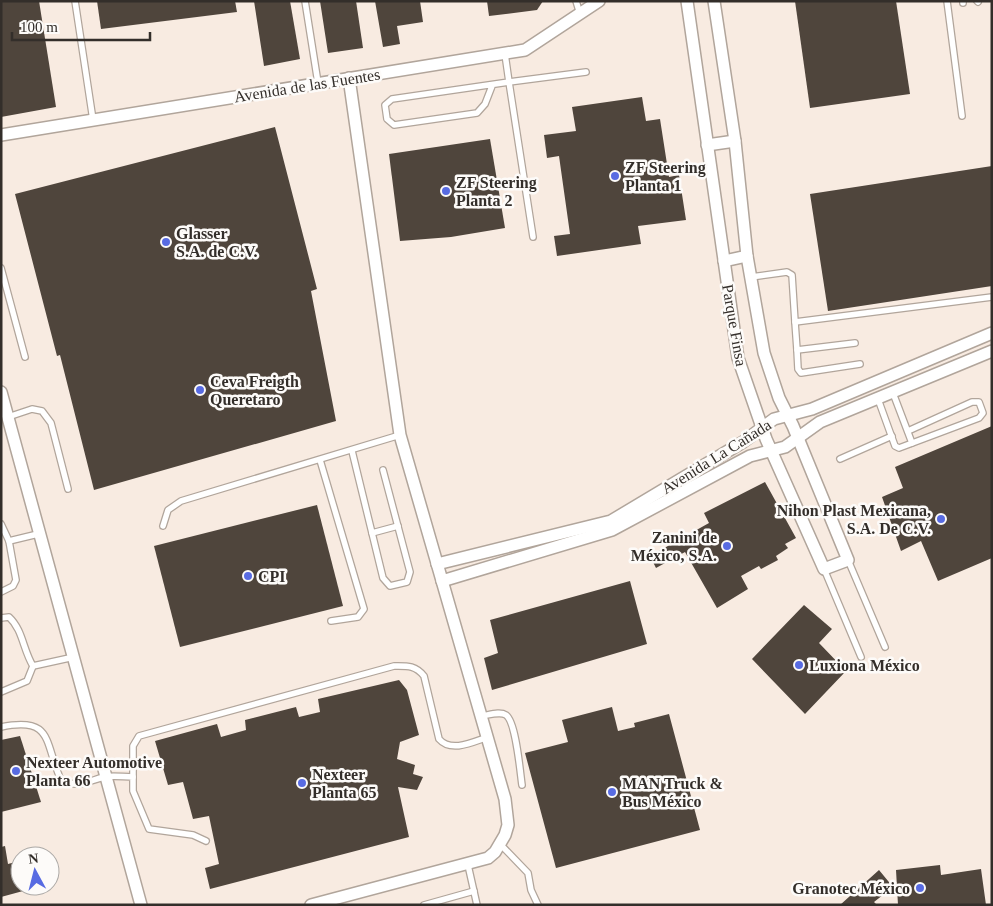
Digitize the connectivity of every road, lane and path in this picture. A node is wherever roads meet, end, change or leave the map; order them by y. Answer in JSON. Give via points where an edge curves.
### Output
{"nodes":[{"id":1,"x":74,"y":1,"type":"edge"},
{"id":2,"x":305,"y":1,"type":"edge"},
{"id":3,"x":576,"y":1,"type":"edge"},
{"id":4,"x":599,"y":1,"type":"edge"},
{"id":5,"x":687,"y":1,"type":"edge"},
{"id":6,"x":714,"y":1,"type":"edge"},
{"id":7,"x":947,"y":1,"type":"edge"},
{"id":8,"x":580,"y":14,"type":"junction"},
{"id":9,"x":505,"y":54,"type":"junction"},
{"id":10,"x":586,"y":72,"type":"dead end"},
{"id":11,"x":349,"y":78,"type":"junction"},
{"id":12,"x":510,"y":82,"type":"junction"},
{"id":13,"x":318,"y":83,"type":"junction"},
{"id":14,"x":492,"y":86,"type":"junction"},
{"id":15,"x":962,"y":116,"type":"dead end"},
{"id":16,"x":93,"y":120,"type":"junction"},
{"id":17,"x":1,"y":135,"type":"edge"},
{"id":18,"x":735,"y":141,"type":"junction"},
{"id":19,"x":708,"y":145,"type":"junction"},
{"id":20,"x":534,"y":237,"type":"dead end"},
{"id":21,"x":747,"y":256,"type":"junction"},
{"id":22,"x":724,"y":260,"type":"junction"},
{"id":23,"x":1,"y":268,"type":"edge"},
{"id":24,"x":751,"y":277,"type":"junction"},
{"id":25,"x":992,"y":297,"type":"edge"},
{"id":26,"x":795,"y":322,"type":"junction"},
{"id":27,"x":992,"y":333,"type":"edge"},
{"id":28,"x":856,"y":344,"type":"dead end"},
{"id":29,"x":797,"y":350,"type":"junction"},
{"id":30,"x":992,"y":351,"type":"edge"},
{"id":31,"x":25,"y":357,"type":"dead end"},
{"id":32,"x":860,"y":364,"type":"dead end"},
{"id":33,"x":1,"y":392,"type":"edge"},
{"id":34,"x":893,"y":393,"type":"junction"},
{"id":35,"x":878,"y":399,"type":"junction"},
{"id":36,"x":787,"y":414,"type":"junction"},
{"id":37,"x":8,"y":416,"type":"junction"},
{"id":38,"x":763,"y":426,"type":"junction"},
{"id":39,"x":908,"y":431,"type":"junction"},
{"id":40,"x":400,"y":435,"type":"junction"},
{"id":41,"x":892,"y":436,"type":"junction"},
{"id":42,"x":798,"y":439,"type":"junction"},
{"id":43,"x":912,"y":442,"type":"junction"},
{"id":44,"x":773,"y":450,"type":"junction"},
{"id":45,"x":352,"y":451,"type":"junction"},
{"id":46,"x":840,"y":459,"type":"dead end"},
{"id":47,"x":320,"y":460,"type":"junction"},
{"id":48,"x":383,"y":470,"type":"dead end"},
{"id":49,"x":68,"y":489,"type":"dead end"},
{"id":50,"x":1,"y":524,"type":"edge"},
{"id":51,"x":163,"y":526,"type":"dead end"},
{"id":52,"x":398,"y":526,"type":"junction"},
{"id":53,"x":372,"y":533,"type":"junction"},
{"id":54,"x":38,"y":534,"type":"junction"},
{"id":55,"x":8,"y":541,"type":"junction"},
{"id":56,"x":848,"y":560,"type":"junction"},
{"id":57,"x":437,"y":564,"type":"junction"},
{"id":58,"x":824,"y":569,"type":"junction"},
{"id":59,"x":442,"y":581,"type":"junction"},
{"id":60,"x":1,"y":592,"type":"edge"},
{"id":61,"x":1,"y":618,"type":"edge"},
{"id":62,"x":331,"y":621,"type":"dead end"},
{"id":63,"x":885,"y":647,"type":"dead end"},
{"id":64,"x":74,"y":657,"type":"junction"},
{"id":65,"x":861,"y":657,"type":"dead end"},
{"id":66,"x":33,"y":666,"type":"junction"},
{"id":67,"x":1,"y":692,"type":"edge"},
{"id":68,"x":482,"y":716,"type":"junction"},
{"id":69,"x":1,"y":727,"type":"edge"},
{"id":70,"x":488,"y":737,"type":"junction"},
{"id":71,"x":106,"y":777,"type":"junction"},
{"id":72,"x":133,"y":777,"type":"junction"},
{"id":73,"x":522,"y":785,"type":"dead end"},
{"id":74,"x":206,"y":841,"type":"dead end"},
{"id":75,"x":500,"y":844,"type":"junction"},
{"id":76,"x":468,"y":865,"type":"junction"},
{"id":77,"x":474,"y":891,"type":"junction"},
{"id":78,"x":141,"y":905,"type":"edge"},
{"id":79,"x":311,"y":905,"type":"edge"},
{"id":80,"x":424,"y":905,"type":"edge"},
{"id":81,"x":477,"y":905,"type":"edge"},
{"id":82,"x":538,"y":905,"type":"edge"}],
"edges":[{"from":1,"to":16,"type":"lane"},
{"from":2,"to":13,"type":"lane"},
{"from":3,"to":8,"type":"lane"},
{"from":4,"to":8,"type":"street","name":"Avenida de las Fuentes"},
{"from":5,"to":19,"type":"street","name":"Parque Finsa"},
{"from":6,"to":18,"type":"street"},
{"from":7,"to":15,"type":"lane"},
{"from":8,"to":9,"type":"street","name":"Avenida de las Fuentes","via":[[525,50]]},
{"from":9,"to":11,"type":"street","name":"Avenida de las Fuentes"},
{"from":9,"to":12,"type":"lane"},
{"from":10,"to":12,"type":"lane"},
{"from":11,"to":13,"type":"street","name":"Avenida de las Fuentes"},
{"from":11,"to":40,"type":"street"},
{"from":12,"to":14,"type":"lane"},
{"from":12,"to":20,"type":"lane"},
{"from":13,"to":16,"type":"street","name":"Avenida de las Fuentes"},
{"from":14,"to":14,"type":"lane","via":[[392,99],[385,105],[387,120],[394,124],[477,113]]},
{"from":16,"to":17,"type":"street","name":"Avenida de las Fuentes"},
{"from":18,"to":19,"type":"street"},
{"from":18,"to":21,"type":"street"},
{"from":19,"to":22,"type":"street","name":"Parque Finsa"},
{"from":21,"to":22,"type":"street"},
{"from":21,"to":24,"type":"street"},
{"from":22,"to":38,"type":"street","name":"Parque Finsa","via":[[738,358]]},
{"from":23,"to":31,"type":"lane"},
{"from":24,"to":26,"type":"lane","via":[[786,272],[792,275]]},
{"from":24,"to":36,"type":"street","via":[[764,353]]},
{"from":25,"to":26,"type":"lane"},
{"from":26,"to":29,"type":"lane"},
{"from":27,"to":36,"type":"street","name":"Avenida La Cañada","via":[[812,409]]},
{"from":28,"to":29,"type":"lane"},
{"from":29,"to":32,"type":"lane","via":[[801,373]]},
{"from":30,"to":34,"type":"street"},
{"from":33,"to":37,"type":"street"},
{"from":34,"to":35,"type":"street"},
{"from":34,"to":39,"type":"lane"},
{"from":35,"to":41,"type":"lane"},
{"from":35,"to":42,"type":"street","via":[[820,422]]},
{"from":36,"to":38,"type":"street","name":"Avenida La Cañada"},
{"from":36,"to":42,"type":"street"},
{"from":37,"to":49,"type":"lane","via":[[32,409],[42,411],[51,423]]},
{"from":37,"to":54,"type":"street"},
{"from":38,"to":44,"type":"street","name":"Parque Finsa"},
{"from":38,"to":57,"type":"street","name":"Avenida La Cañada","via":[[743,442],[611,521]]},
{"from":39,"to":43,"type":"lane"},
{"from":39,"to":43,"type":"lane","via":[[972,402],[979,402],[983,413],[979,418]]},
{"from":40,"to":45,"type":"lane"},
{"from":40,"to":57,"type":"street"},
{"from":41,"to":43,"type":"lane","via":[[895,446],[900,448]]},
{"from":41,"to":46,"type":"lane"},
{"from":42,"to":44,"type":"street"},
{"from":42,"to":56,"type":"street"},
{"from":44,"to":58,"type":"street","name":"Parque Finsa"},
{"from":44,"to":59,"type":"street","via":[[750,456],[612,530]]},
{"from":45,"to":47,"type":"lane"},
{"from":45,"to":53,"type":"lane"},
{"from":47,"to":51,"type":"lane","via":[[181,501],[168,510]]},
{"from":47,"to":62,"type":"lane","via":[[364,609],[358,617]]},
{"from":48,"to":52,"type":"lane"},
{"from":50,"to":55,"type":"lane"},
{"from":52,"to":53,"type":"lane"},
{"from":52,"to":53,"type":"lane","via":[[410,572],[407,582],[390,586],[384,578]]},
{"from":54,"to":55,"type":"lane"},
{"from":54,"to":64,"type":"street"},
{"from":55,"to":60,"type":"lane","via":[[16,580],[13,586]]},
{"from":56,"to":58,"type":"street"},
{"from":56,"to":63,"type":"lane"},
{"from":57,"to":59,"type":"street"},
{"from":58,"to":65,"type":"lane","name":"Parque Finsa"},
{"from":59,"to":68,"type":"street"},
{"from":61,"to":66,"type":"lane","via":[[10,617],[18,625]]},
{"from":64,"to":66,"type":"lane"},
{"from":64,"to":71,"type":"street"},
{"from":66,"to":67,"type":"lane","via":[[27,681]]},
{"from":68,"to":70,"type":"street"},
{"from":68,"to":73,"type":"lane","via":[[502,713],[513,725]]},
{"from":69,"to":71,"type":"lane","via":[[30,723],[40,729],[47,739],[61,780],[70,785]]},
{"from":70,"to":72,"type":"lane","via":[[462,745],[443,744],[439,739],[424,676],[418,668],[394,666],[138,736],[132,746]]},
{"from":70,"to":75,"type":"street","via":[[508,816]]},
{"from":71,"to":72,"type":"lane"},
{"from":71,"to":78,"type":"street"},
{"from":72,"to":74,"type":"lane","via":[[134,791],[149,829],[193,835]]},
{"from":75,"to":76,"type":"street","via":[[488,858]]},
{"from":75,"to":82,"type":"lane","via":[[528,873]]},
{"from":76,"to":77,"type":"lane"},
{"from":76,"to":79,"type":"street"},
{"from":77,"to":80,"type":"lane"},
{"from":77,"to":81,"type":"lane"}]}
